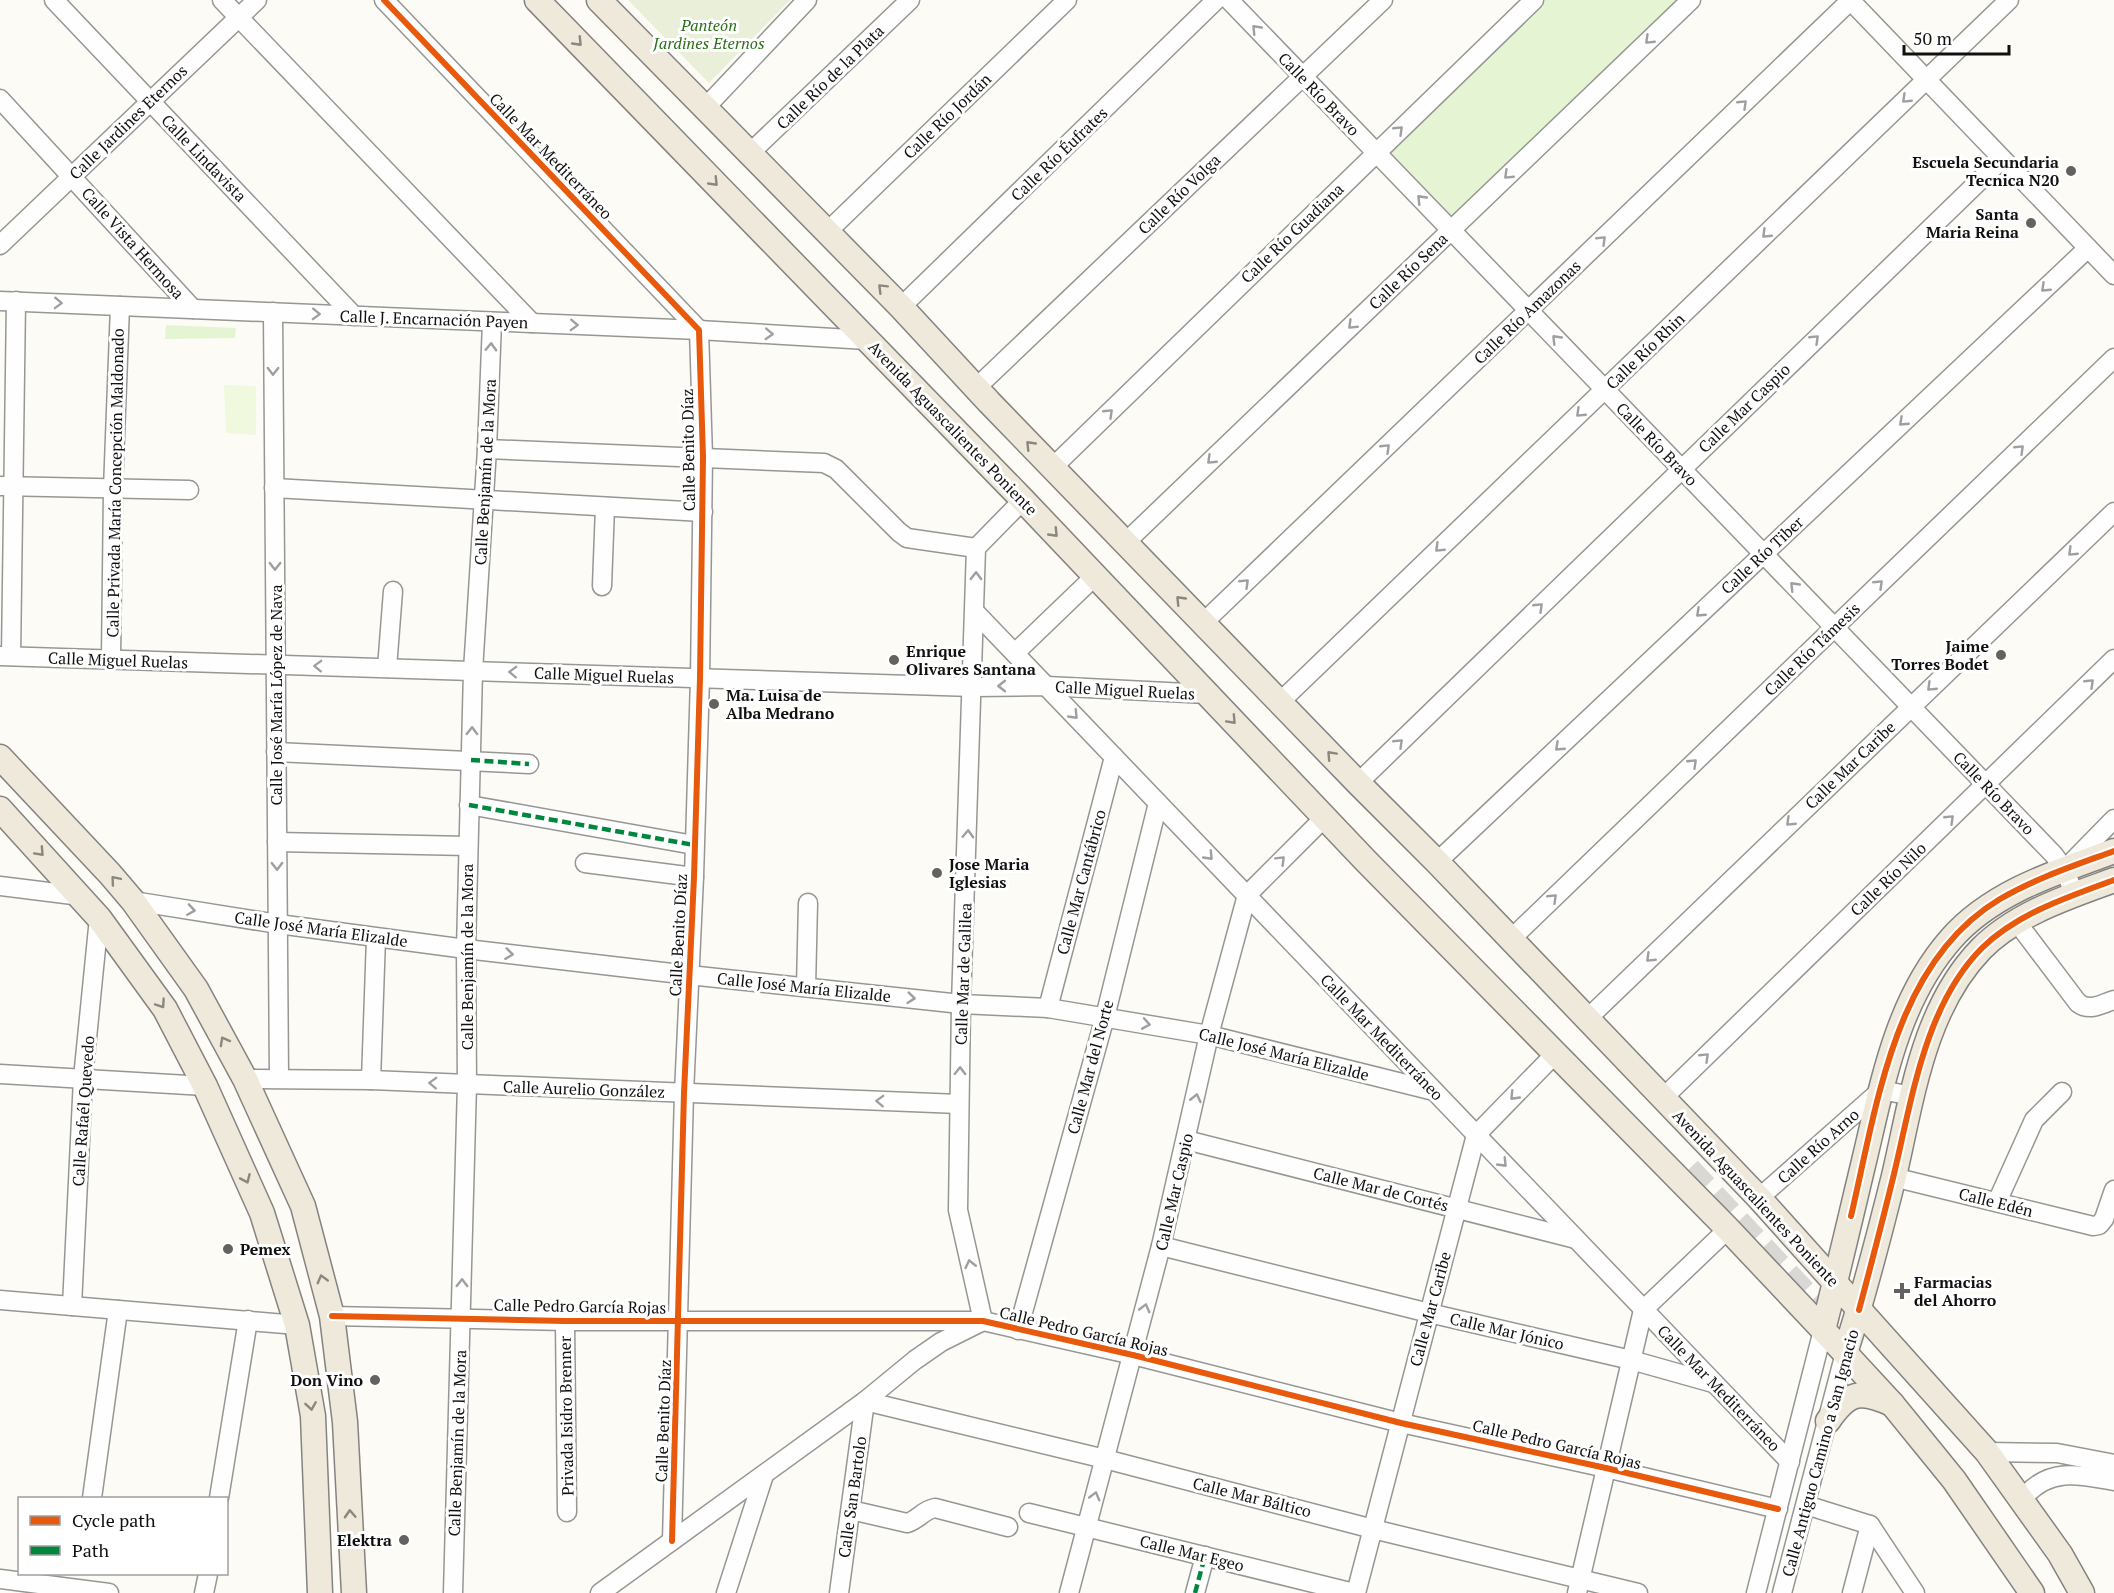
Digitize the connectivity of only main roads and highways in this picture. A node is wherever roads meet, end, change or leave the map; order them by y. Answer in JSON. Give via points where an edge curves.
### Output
{"nodes":[{"id":1,"x":537,"y":0,"type":"edge"},
{"id":2,"x":599,"y":0,"type":"edge"},
{"id":3,"x":0,"y":757,"type":"edge"},
{"id":4,"x":0,"y":809,"type":"edge"},
{"id":5,"x":1401,"y":827,"type":"junction"},
{"id":6,"x":2114,"y":851,"type":"edge"},
{"id":7,"x":1365,"y":860,"type":"junction"},
{"id":8,"x":2114,"y":880,"type":"edge"},
{"id":9,"x":1689,"y":1169,"type":"tunnel mouth"},
{"id":10,"x":1801,"y":1253,"type":"junction"},
{"id":11,"x":1775,"y":1279,"type":"junction"},
{"id":12,"x":1835,"y":1283,"type":"junction"},
{"id":13,"x":1859,"y":1310,"type":"junction"},
{"id":14,"x":1823,"y":1330,"type":"junction"},
{"id":15,"x":1845,"y":1353,"type":"junction"},
{"id":16,"x":1898,"y":1353,"type":"junction"},
{"id":17,"x":1876,"y":1378,"type":"junction"},
{"id":18,"x":1893,"y":1405,"type":"junction"},
{"id":19,"x":1828,"y":1421,"type":"road end"},
{"id":20,"x":1988,"y":1461,"type":"junction"},
{"id":21,"x":321,"y":1593,"type":"edge"},
{"id":22,"x":354,"y":1593,"type":"edge"},
{"id":23,"x":2032,"y":1593,"type":"edge"},
{"id":24,"x":2050,"y":1593,"type":"edge"},
{"id":25,"x":2069,"y":1593,"type":"edge"},
{"id":26,"x":2082,"y":1593,"type":"edge"}],
"edges":[{"from":1,"to":7,"type":"main road","name":"Avenida Aguascalientes Poniente","one_way":true,"via":[[1023,500]]},
{"from":5,"to":2,"type":"main road","name":"Avenida Aguascalientes Poniente","one_way":true,"via":[[901,307]]},
{"from":22,"to":3,"type":"main road","one_way":true,"via":[[345,1422],[332,1316],[303,1206],[245,1079],[196,989],[133,901]]},
{"from":4,"to":21,"type":"main road","one_way":true,"via":[[81,896],[165,1009],[205,1086],[262,1213],[297,1325],[313,1416]]},
{"from":5,"to":10,"type":"main road","name":"Avenida Aguascalientes Poniente","via":[[1759,1198]]},
{"from":5,"to":10,"type":"main road","name":"Avenida Aguascalientes Poniente","via":[[1405,845]]},
{"from":6,"to":12,"type":"main road","name":"Calle Antiguo Camino a San Ignacio","via":[[1998,900],[1952,938],[1933,962],[1898,1030]]},
{"from":7,"to":9,"type":"main road","name":"Avenida Aguascalientes Poniente","via":[[1384,867]]},
{"from":7,"to":11,"type":"main road","name":"Avenida Aguascalientes Poniente"},
{"from":8,"to":13,"type":"main road","name":"Calle Antiguo Camino a San Ignacio","via":[[2016,921],[1981,949],[1938,1013],[1912,1096]]},
{"from":10,"to":11,"type":"main road","via":[[1805,1271],[1800,1278],[1792,1282]]},
{"from":10,"to":12,"type":"main road","name":"Avenida Aguascalientes Poniente"},
{"from":11,"to":14,"type":"main road","name":"Avenida Aguascalientes Poniente"},
{"from":12,"to":13,"type":"main road","name":"Avenida Aguascalientes Poniente"},
{"from":12,"to":14,"type":"main road","name":"Calle Antiguo Camino a San Ignacio"},
{"from":13,"to":15,"type":"main road","name":"Calle Antiguo Camino a San Ignacio"},
{"from":13,"to":16,"type":"main road","name":"Avenida Aguascalientes Poniente"},
{"from":14,"to":15,"type":"main road","name":"Avenida Aguascalientes Poniente"},
{"from":15,"to":17,"type":"main road","name":"Avenida Aguascalientes Poniente"},
{"from":16,"to":17,"type":"main road","via":[[1872,1364]]},
{"from":16,"to":20,"type":"main road","name":"Avenida Aguascalientes Poniente"},
{"from":17,"to":18,"type":"main road","name":"Avenida Aguascalientes Poniente"},
{"from":17,"to":24,"type":"main road","name":"Avenida Aguascalientes Poniente","via":[[1965,1470],[2003,1519]]},
{"from":18,"to":19,"type":"main road","via":[[1876,1396],[1856,1395],[1845,1400]]},
{"from":18,"to":23,"type":"main road","name":"Avenida Aguascalientes Poniente","via":[[1954,1480]]},
{"from":20,"to":25,"type":"main road","name":"Avenida Aguascalientes Poniente"},
{"from":20,"to":26,"type":"main road","name":"Avenida Aguascalientes Poniente","via":[[2026,1504]]}]}
